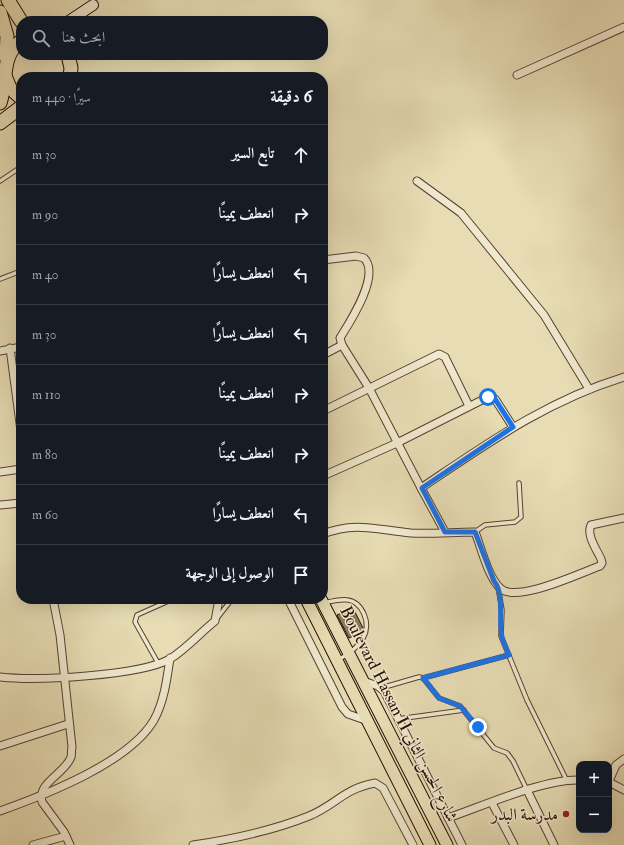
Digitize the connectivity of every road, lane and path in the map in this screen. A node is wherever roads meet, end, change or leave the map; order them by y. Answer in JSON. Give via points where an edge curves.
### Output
{"nodes":[{"id":1,"x":8,"y":0,"type":"edge"},
{"id":2,"x":95,"y":2,"type":"edge"},
{"id":3,"x":0,"y":12,"type":"edge"},
{"id":4,"x":18,"y":16,"type":"edge"},
{"id":5,"x":76,"y":16,"type":"edge"},
{"id":6,"x":86,"y":16,"type":"edge"},
{"id":7,"x":624,"y":27,"type":"edge"},
{"id":8,"x":16,"y":45,"type":"edge"},
{"id":9,"x":6,"y":57,"type":"junction"},
{"id":10,"x":69,"y":60,"type":"edge"},
{"id":11,"x":71,"y":72,"type":"edge"},
{"id":12,"x":4,"y":74,"type":"junction"},
{"id":13,"x":517,"y":75,"type":"dead end"},
{"id":14,"x":16,"y":93,"type":"edge"},
{"id":15,"x":0,"y":103,"type":"edge"},
{"id":16,"x":16,"y":112,"type":"edge"},
{"id":17,"x":0,"y":123,"type":"edge"},
{"id":18,"x":16,"y":170,"type":"edge"},
{"id":19,"x":0,"y":181,"type":"edge"},
{"id":20,"x":417,"y":181,"type":"dead end"},
{"id":21,"x":328,"y":259,"type":"edge"},
{"id":22,"x":16,"y":273,"type":"edge"},
{"id":23,"x":0,"y":279,"type":"edge"},
{"id":24,"x":342,"y":345,"type":"junction"},
{"id":25,"x":16,"y":347,"type":"edge"},
{"id":26,"x":10,"y":348,"type":"junction"},
{"id":27,"x":0,"y":351,"type":"edge"},
{"id":28,"x":328,"y":352,"type":"edge"},
{"id":29,"x":624,"y":377,"type":"edge"},
{"id":30,"x":369,"y":388,"type":"junction"},
{"id":31,"x":588,"y":389,"type":"junction"},
{"id":32,"x":16,"y":393,"type":"edge"},
{"id":33,"x":469,"y":406,"type":"junction"},
{"id":34,"x":328,"y":408,"type":"edge"},
{"id":35,"x":513,"y":427,"type":"junction"},
{"id":36,"x":397,"y":443,"type":"junction"},
{"id":37,"x":16,"y":470,"type":"edge"},
{"id":38,"x":0,"y":472,"type":"edge"},
{"id":39,"x":328,"y":474,"type":"edge"},
{"id":40,"x":519,"y":484,"type":"dead end"},
{"id":41,"x":422,"y":488,"type":"junction"},
{"id":42,"x":16,"y":503,"type":"edge"},
{"id":43,"x":0,"y":505,"type":"edge"},
{"id":44,"x":624,"y":518,"type":"edge"},
{"id":45,"x":328,"y":532,"type":"edge"},
{"id":46,"x":445,"y":532,"type":"junction"},
{"id":47,"x":475,"y":532,"type":"junction"},
{"id":48,"x":498,"y":586,"type":"junction"},
{"id":49,"x":328,"y":600,"type":"edge"},
{"id":50,"x":54,"y":604,"type":"edge"},
{"id":51,"x":162,"y":604,"type":"edge"},
{"id":52,"x":218,"y":604,"type":"edge"},
{"id":53,"x":228,"y":604,"type":"edge"},
{"id":54,"x":290,"y":604,"type":"edge"},
{"id":55,"x":308,"y":604,"type":"edge"},
{"id":56,"x":324,"y":604,"type":"edge"},
{"id":57,"x":215,"y":621,"type":"junction"},
{"id":58,"x":349,"y":654,"type":"junction"},
{"id":59,"x":509,"y":655,"type":"junction"},
{"id":60,"x":170,"y":658,"type":"junction"},
{"id":61,"x":337,"y":661,"type":"junction"},
{"id":62,"x":158,"y":663,"type":"junction"},
{"id":63,"x":64,"y":676,"type":"junction"},
{"id":64,"x":0,"y":677,"type":"edge"},
{"id":65,"x":423,"y":678,"type":"junction"},
{"id":66,"x":363,"y":681,"type":"junction"},
{"id":67,"x":381,"y":688,"type":"junction"},
{"id":68,"x":464,"y":710,"type":"junction"},
{"id":69,"x":398,"y":719,"type":"junction"},
{"id":70,"x":368,"y":721,"type":"junction"},
{"id":71,"x":68,"y":724,"type":"junction"},
{"id":72,"x":0,"y":746,"type":"edge"},
{"id":73,"x":624,"y":759,"type":"edge"},
{"id":74,"x":612,"y":775,"type":"edge"},
{"id":75,"x":566,"y":780,"type":"junction"},
{"id":76,"x":576,"y":780,"type":"edge"},
{"id":77,"x":612,"y":784,"type":"edge"},
{"id":78,"x":527,"y":790,"type":"junction"},
{"id":79,"x":624,"y":790,"type":"edge"},
{"id":80,"x":41,"y":795,"type":"junction"},
{"id":81,"x":492,"y":803,"type":"junction"},
{"id":82,"x":0,"y":811,"type":"edge"},
{"id":83,"x":448,"y":818,"type":"junction"},
{"id":84,"x":66,"y":836,"type":"junction"},
{"id":85,"x":33,"y":845,"type":"edge"},
{"id":86,"x":70,"y":845,"type":"edge"},
{"id":87,"x":193,"y":845,"type":"edge"},
{"id":88,"x":413,"y":845,"type":"edge"},
{"id":89,"x":430,"y":845,"type":"edge"},
{"id":90,"x":447,"y":845,"type":"edge"},
{"id":91,"x":462,"y":845,"type":"edge"},
{"id":92,"x":514,"y":845,"type":"edge"},
{"id":93,"x":554,"y":845,"type":"edge"}],
"edges":[{"from":1,"to":4,"type":"highway"},
{"from":2,"to":5,"type":"street"},
{"from":2,"to":6,"type":"street"},
{"from":3,"to":9,"type":"highway","via":[[7,36]]},
{"from":7,"to":13,"type":"street"},
{"from":8,"to":9,"type":"highway"},
{"from":9,"to":12,"type":"highway"},
{"from":10,"to":11,"type":"highway"},
{"from":12,"to":14,"type":"highway","via":[[10,88]]},
{"from":12,"to":15,"type":"highway"},
{"from":16,"to":17,"type":"highway"},
{"from":18,"to":19,"type":"lane"},
{"from":20,"to":31,"type":"street","via":[[461,213],[544,315]]},
{"from":21,"to":24,"type":"street","via":[[356,256],[364,258],[368,265],[367,284],[359,305],[340,338]]},
{"from":22,"to":23,"type":"lane"},
{"from":24,"to":28,"type":"street"},
{"from":24,"to":30,"type":"street"},
{"from":25,"to":26,"type":"street"},
{"from":26,"to":27,"type":"street"},
{"from":26,"to":32,"type":"street"},
{"from":29,"to":31,"type":"street"},
{"from":30,"to":33,"type":"street","via":[[443,354]]},
{"from":30,"to":34,"type":"street"},
{"from":30,"to":36,"type":"street"},
{"from":31,"to":35,"type":"street","via":[[530,416]]},
{"from":33,"to":35,"type":"street","via":[[491,396]]},
{"from":33,"to":36,"type":"street"},
{"from":35,"to":41,"type":"street"},
{"from":36,"to":39,"type":"street"},
{"from":36,"to":41,"type":"street"},
{"from":37,"to":38,"type":"street"},
{"from":40,"to":47,"type":"lane","via":[[521,517],[515,522],[485,525]]},
{"from":41,"to":46,"type":"street"},
{"from":42,"to":43,"type":"street"},
{"from":44,"to":48,"type":"street","via":[[597,523],[589,529],[601,560],[600,566],[548,586],[522,592],[505,592]]},
{"from":45,"to":46,"type":"street","via":[[358,526],[411,533]]},
{"from":46,"to":47,"type":"street"},
{"from":47,"to":48,"type":"street"},
{"from":48,"to":59,"type":"lane","via":[[502,610],[501,636]]},
{"from":49,"to":58,"type":"lane","via":[[351,600],[359,605],[367,622],[366,633],[359,645]]},
{"from":50,"to":63,"type":"street"},
{"from":51,"to":62,"type":"lane","via":[[137,615],[135,622]]},
{"from":52,"to":57,"type":"street"},
{"from":53,"to":57,"type":"lane"},
{"from":54,"to":70,"type":"street","via":[[342,707],[348,714]]},
{"from":55,"to":61,"type":"main road","name":"Boulevard Hassan II شارع الحسن الثاني"},
{"from":56,"to":58,"type":"main road","name":"Boulevard Hassan II شارع الحسن الثاني"},
{"from":57,"to":60,"type":"street"},
{"from":58,"to":61,"type":"lane"},
{"from":58,"to":66,"type":"main road","name":"Boulevard Hassan II شارع الحسن الثاني"},
{"from":59,"to":65,"type":"lane"},
{"from":59,"to":75,"type":"lane","via":[[527,700]]},
{"from":60,"to":62,"type":"street"},
{"from":60,"to":80,"type":"street","via":[[164,694],[154,720],[143,735],[114,759]]},
{"from":61,"to":70,"type":"main road","name":"Boulevard Hassan II شارع الحسن الثاني"},
{"from":62,"to":63,"type":"street","via":[[101,675]]},
{"from":63,"to":64,"type":"street","via":[[18,679]]},
{"from":63,"to":71,"type":"street"},
{"from":65,"to":67,"type":"lane"},
{"from":65,"to":68,"type":"lane","via":[[439,698]]},
{"from":66,"to":67,"type":"street"},
{"from":66,"to":90,"type":"main road","name":"Boulevard Hassan II شارع الحسن الثاني"},
{"from":67,"to":69,"type":"street"},
{"from":68,"to":69,"type":"lane"},
{"from":68,"to":78,"type":"lane","via":[[494,748],[507,753]]},
{"from":69,"to":83,"type":"street"},
{"from":70,"to":89,"type":"main road","name":"Boulevard Hassan II شارع الحسن الثاني"},
{"from":71,"to":72,"type":"street"},
{"from":71,"to":80,"type":"street","via":[[71,757]]},
{"from":73,"to":74,"type":"street","via":[[616,765]]},
{"from":75,"to":76,"type":"street"},
{"from":75,"to":78,"type":"street"},
{"from":77,"to":79,"type":"street"},
{"from":78,"to":81,"type":"street"},
{"from":78,"to":93,"type":"street"},
{"from":80,"to":82,"type":"street"},
{"from":80,"to":84,"type":"street","via":[[42,802]]},
{"from":81,"to":83,"type":"street"},
{"from":81,"to":92,"type":"street"},
{"from":83,"to":91,"type":"street"},
{"from":84,"to":85,"type":"street"},
{"from":84,"to":86,"type":"street"},
{"from":87,"to":88,"type":"street","via":[[270,830],[311,815],[348,791],[375,783],[383,788]]}]}
